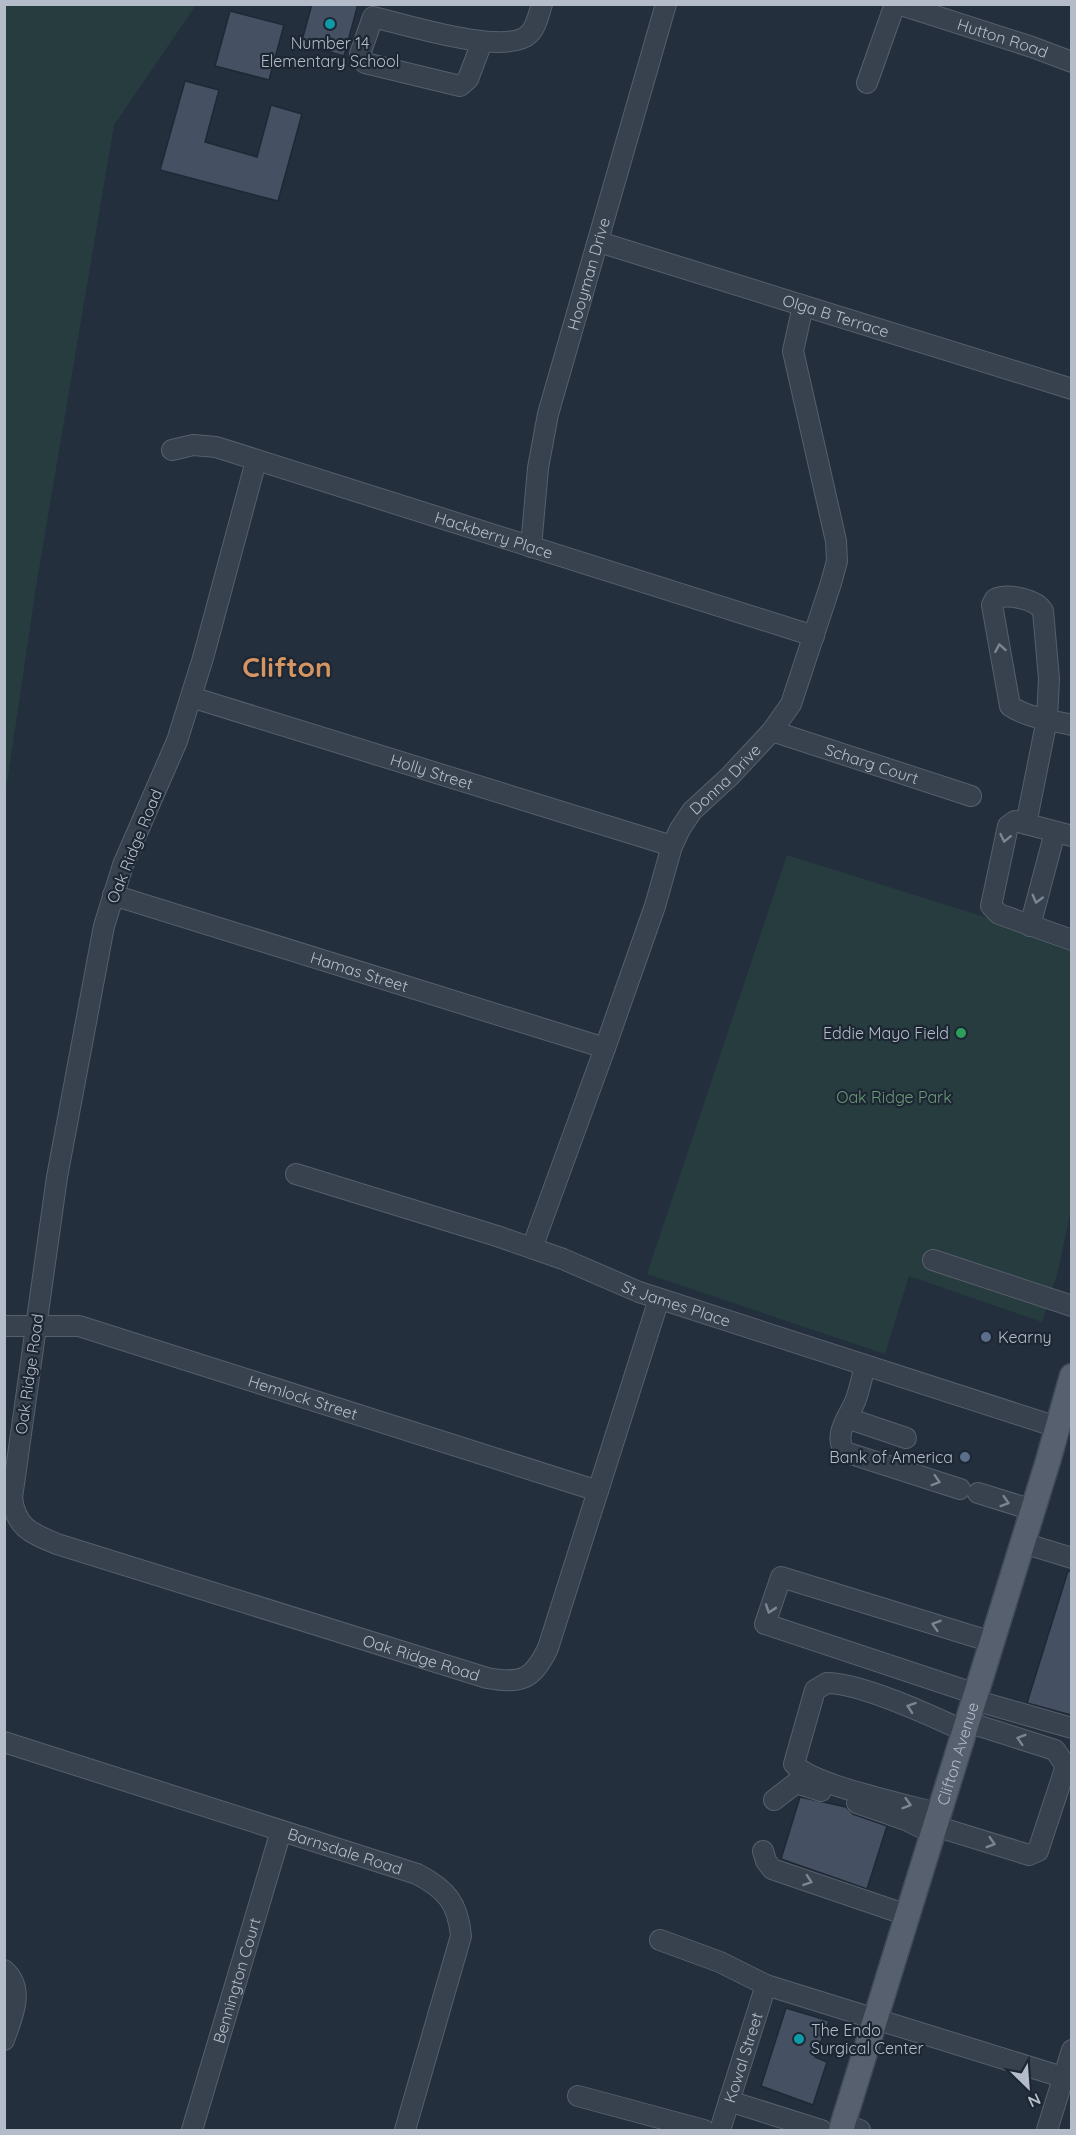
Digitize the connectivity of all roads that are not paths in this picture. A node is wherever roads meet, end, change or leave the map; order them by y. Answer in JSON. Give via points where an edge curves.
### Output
{"nodes":[{"id":1,"x":542,"y":4,"type":"edge"},
{"id":2,"x":666,"y":4,"type":"edge"},
{"id":3,"x":896,"y":4,"type":"edge"},
{"id":4,"x":482,"y":42,"type":"junction"},
{"id":5,"x":1071,"y":62,"type":"edge"},
{"id":6,"x":867,"y":83,"type":"dead end"},
{"id":7,"x":599,"y":242,"type":"junction"},
{"id":8,"x":803,"y":306,"type":"junction"},
{"id":9,"x":1071,"y":390,"type":"edge"},
{"id":10,"x":172,"y":450,"type":"dead end"},
{"id":11,"x":256,"y":461,"type":"junction"},
{"id":12,"x":531,"y":547,"type":"junction"},
{"id":13,"x":814,"y":636,"type":"junction"},
{"id":14,"x":191,"y":697,"type":"junction"},
{"id":15,"x":1047,"y":719,"type":"junction"},
{"id":16,"x":1071,"y":725,"type":"edge"},
{"id":17,"x":772,"y":731,"type":"junction"},
{"id":18,"x":971,"y":796,"type":"dead end"},
{"id":19,"x":1026,"y":824,"type":"junction"},
{"id":20,"x":1063,"y":834,"type":"edge"},
{"id":21,"x":672,"y":846,"type":"junction"},
{"id":22,"x":112,"y":894,"type":"junction"},
{"id":23,"x":1030,"y":926,"type":"junction"},
{"id":24,"x":1071,"y":940,"type":"edge"},
{"id":25,"x":605,"y":1048,"type":"junction"},
{"id":26,"x":296,"y":1174,"type":"dead end"},
{"id":27,"x":532,"y":1248,"type":"junction"},
{"id":28,"x":933,"y":1260,"type":"dead end"},
{"id":29,"x":659,"y":1299,"type":"junction"},
{"id":30,"x":1071,"y":1306,"type":"edge"},
{"id":31,"x":4,"y":1326,"type":"edge"},
{"id":32,"x":35,"y":1327,"type":"junction"},
{"id":33,"x":865,"y":1366,"type":"junction"},
{"id":34,"x":1071,"y":1376,"type":"edge"},
{"id":35,"x":845,"y":1423,"type":"junction"},
{"id":36,"x":1057,"y":1427,"type":"junction"},
{"id":37,"x":906,"y":1438,"type":"dead end"},
{"id":38,"x":598,"y":1491,"type":"junction"},
{"id":39,"x":1033,"y":1510,"type":"junction"},
{"id":40,"x":1023,"y":1543,"type":"junction"},
{"id":41,"x":1071,"y":1558,"type":"edge"},
{"id":42,"x":992,"y":1642,"type":"junction"},
{"id":43,"x":970,"y":1712,"type":"junction"},
{"id":44,"x":1071,"y":1728,"type":"edge"},
{"id":45,"x":4,"y":1742,"type":"edge"},
{"id":46,"x":774,"y":1800,"type":"dead end"},
{"id":47,"x":935,"y":1824,"type":"junction"},
{"id":48,"x":281,"y":1831,"type":"junction"},
{"id":49,"x":763,"y":1851,"type":"dead end"},
{"id":50,"x":907,"y":1915,"type":"junction"},
{"id":51,"x":660,"y":1940,"type":"dead end"},
{"id":52,"x":4,"y":1970,"type":"edge"},
{"id":53,"x":766,"y":1985,"type":"junction"},
{"id":54,"x":876,"y":2018,"type":"junction"},
{"id":55,"x":4,"y":2040,"type":"edge"},
{"id":56,"x":1071,"y":2050,"type":"edge"},
{"id":57,"x":1067,"y":2079,"type":"edge"},
{"id":58,"x":578,"y":2096,"type":"dead end"},
{"id":59,"x":729,"y":2101,"type":"junction"},
{"id":60,"x":841,"y":2129,"type":"edge"},
{"id":61,"x":192,"y":2130,"type":"edge"},
{"id":62,"x":405,"y":2130,"type":"edge"},
{"id":63,"x":704,"y":2130,"type":"edge"},
{"id":64,"x":720,"y":2130,"type":"edge"},
{"id":65,"x":1047,"y":2130,"type":"edge"}],
"edges":[{"from":1,"to":4,"type":"street","via":[[530,33],[519,40]]},
{"from":2,"to":7,"type":"street","name":"Hooyman Drive"},
{"from":3,"to":5,"type":"street","name":"Hutton Road"},
{"from":3,"to":6,"type":"street"},
{"from":4,"to":4,"type":"street","via":[[373,17],[360,54],[365,63],[460,86],[468,79]]},
{"from":7,"to":8,"type":"street","name":"Olga B Terrace"},
{"from":7,"to":12,"type":"street","name":"Hooyman Drive","via":[[548,414],[538,468]]},
{"from":8,"to":9,"type":"street","name":"Olga B Terrace"},
{"from":8,"to":13,"type":"street","name":"Donna Drive","via":[[793,351],[837,561]]},
{"from":10,"to":11,"type":"street","name":"Hackberry Place","via":[[193,445],[216,447]]},
{"from":11,"to":12,"type":"street","name":"Hackberry Place"},
{"from":11,"to":14,"type":"street","name":"Oak Ridge Road"},
{"from":12,"to":13,"type":"street","name":"Hackberry Place"},
{"from":13,"to":17,"type":"street","name":"Donna Drive","via":[[791,704]]},
{"from":14,"to":21,"type":"street","name":"Holly Street"},
{"from":14,"to":22,"type":"street","name":"Oak Ridge Road","via":[[177,741]]},
{"from":15,"to":15,"type":"street","one_way":true,"via":[[1020,713],[1010,706],[992,605],[995,599],[1009,596],[1040,606],[1043,611],[1049,679]]},
{"from":15,"to":16,"type":"street"},
{"from":15,"to":19,"type":"street"},
{"from":17,"to":18,"type":"street","name":"Scharg Court"},
{"from":17,"to":21,"type":"street","name":"Donna Drive","via":[[692,811]]},
{"from":19,"to":20,"type":"street"},
{"from":19,"to":23,"type":"street","one_way":true,"via":[[1015,821],[1008,826],[991,906],[999,914]]},
{"from":20,"to":23,"type":"street","one_way":true},
{"from":21,"to":25,"type":"street","name":"Donna Drive"},
{"from":22,"to":25,"type":"street","name":"Hamas Street"},
{"from":22,"to":32,"type":"street","name":"Oak Ridge Road","via":[[57,1177]]},
{"from":23,"to":24,"type":"street"},
{"from":25,"to":27,"type":"street","name":"Donna Drive"},
{"from":26,"to":27,"type":"street","name":"St James Place"},
{"from":27,"to":29,"type":"street","name":"St James Place"},
{"from":28,"to":30,"type":"street"},
{"from":29,"to":33,"type":"street","name":"St James Place"},
{"from":29,"to":38,"type":"street","name":"Oak Ridge Road"},
{"from":31,"to":32,"type":"street","name":"Hemlock Street"},
{"from":32,"to":38,"type":"street","name":"Hemlock Street","via":[[80,1326]]},
{"from":32,"to":38,"type":"street","name":"Oak Ridge Road","via":[[12,1498],[21,1525],[57,1544],[487,1678],[524,1680],[538,1668],[548,1648]]},
{"from":33,"to":35,"type":"street"},
{"from":33,"to":36,"type":"street","name":"St James Place"},
{"from":34,"to":36,"type":"main road","name":"Clifton Avenue"},
{"from":35,"to":37,"type":"street"},
{"from":35,"to":39,"type":"street","one_way":true,"via":[[840,1440],[845,1452]]},
{"from":36,"to":39,"type":"main road","name":"Clifton Avenue"},
{"from":39,"to":40,"type":"main road","name":"Clifton Avenue"},
{"from":40,"to":41,"type":"street"},
{"from":40,"to":42,"type":"main road","name":"Clifton Avenue"},
{"from":42,"to":43,"type":"main road","name":"Clifton Avenue"},
{"from":42,"to":43,"type":"street","one_way":true,"via":[[781,1577],[765,1624]]},
{"from":43,"to":44,"type":"street"},
{"from":43,"to":47,"type":"main road","name":"Clifton Avenue"},
{"from":47,"to":43,"type":"street","one_way":true,"via":[[1029,1855],[1038,1851],[1066,1766],[1055,1750]]},
{"from":43,"to":47,"type":"street","one_way":true,"via":[[912,1708],[843,1685],[827,1683],[815,1690],[794,1764],[811,1777]]},
{"from":45,"to":48,"type":"street","name":"Barnsdale Road"},
{"from":46,"to":47,"type":"street","via":[[796,1783],[906,1820]]},
{"from":47,"to":50,"type":"main road","name":"Clifton Avenue"},
{"from":48,"to":61,"type":"street","name":"Bennington Court"},
{"from":48,"to":62,"type":"street","name":"Barnsdale Road","via":[[417,1874],[449,1897],[459,1915],[461,1936],[456,1957]]},
{"from":49,"to":50,"type":"street","one_way":true,"via":[[772,1869]]},
{"from":50,"to":54,"type":"main road","name":"Clifton Avenue"},
{"from":51,"to":53,"type":"street","via":[[720,1962]]},
{"from":52,"to":55,"type":"street","via":[[15,1986],[16,2004]]},
{"from":53,"to":54,"type":"street"},
{"from":53,"to":59,"type":"street","name":"Kowal Street"},
{"from":54,"to":57,"type":"street"},
{"from":54,"to":60,"type":"main road","name":"Clifton Avenue"},
{"from":56,"to":57,"type":"street"},
{"from":57,"to":65,"type":"street"},
{"from":58,"to":63,"type":"street"},
{"from":59,"to":60,"type":"street"},
{"from":59,"to":64,"type":"street","name":"Kowal Street"}]}
